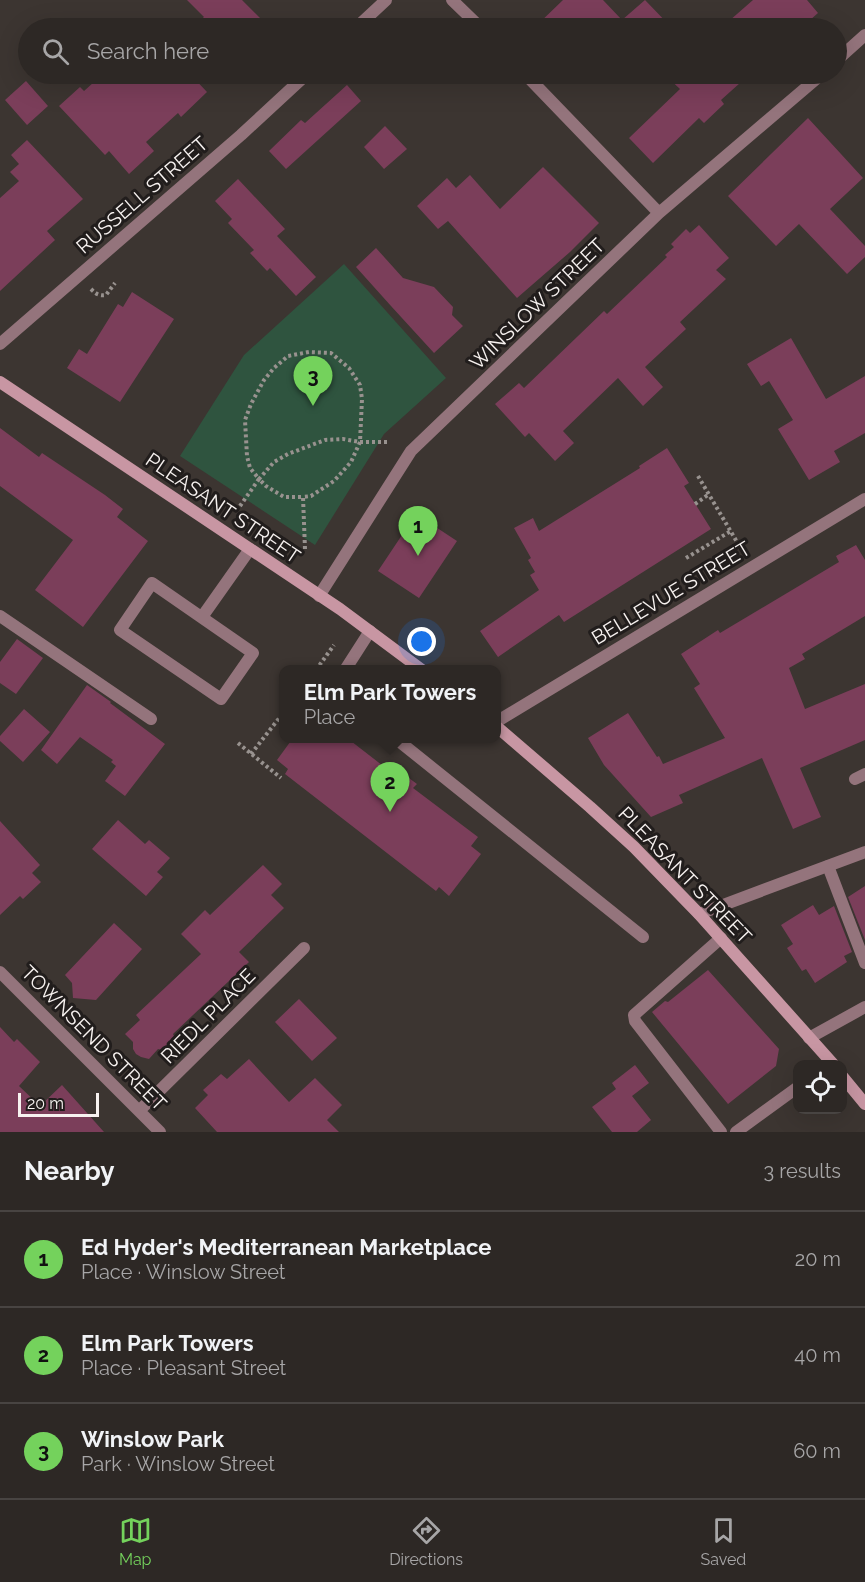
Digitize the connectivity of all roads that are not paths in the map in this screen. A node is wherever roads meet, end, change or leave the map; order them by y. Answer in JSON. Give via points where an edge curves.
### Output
{"nodes":[{"id":1,"x":386,"y":0,"type":"edge"},
{"id":2,"x":452,"y":0,"type":"edge"},
{"id":3,"x":367,"y":18,"type":"edge"},
{"id":4,"x":471,"y":18,"type":"edge"},
{"id":5,"x":865,"y":35,"type":"edge"},
{"id":6,"x":847,"y":52,"type":"edge"},
{"id":7,"x":297,"y":84,"type":"edge"},
{"id":8,"x":535,"y":84,"type":"edge"},
{"id":9,"x":810,"y":84,"type":"edge"},
{"id":10,"x":659,"y":213,"type":"junction"},
{"id":11,"x":0,"y":344,"type":"edge"},
{"id":12,"x":0,"y":382,"type":"edge"},
{"id":13,"x":865,"y":499,"type":"edge"},
{"id":14,"x":250,"y":549,"type":"junction"},
{"id":15,"x":319,"y":596,"type":"junction"},
{"id":16,"x":0,"y":616,"type":"edge"},
{"id":17,"x":202,"y":617,"type":"junction"},
{"id":18,"x":370,"y":631,"type":"junction"},
{"id":19,"x":348,"y":665,"type":"edge"},
{"id":20,"x":417,"y":665,"type":"edge"},
{"id":21,"x":152,"y":719,"type":"dead end"},
{"id":22,"x":501,"y":721,"type":"edge"},
{"id":23,"x":501,"y":728,"type":"edge"},
{"id":24,"x":401,"y":743,"type":"edge"},
{"id":25,"x":865,"y":852,"type":"edge"},
{"id":26,"x":828,"y":866,"type":"junction"},
{"id":27,"x":699,"y":914,"type":"junction"},
{"id":28,"x":643,"y":937,"type":"dead end"},
{"id":29,"x":721,"y":938,"type":"junction"},
{"id":30,"x":304,"y":948,"type":"dead end"},
{"id":31,"x":865,"y":963,"type":"edge"},
{"id":32,"x":0,"y":972,"type":"edge"},
{"id":33,"x":865,"y":1006,"type":"edge"},
{"id":34,"x":810,"y":1038,"type":"junction"},
{"id":35,"x":828,"y":1060,"type":"edge"},
{"id":36,"x":847,"y":1081,"type":"edge"},
{"id":37,"x":793,"y":1091,"type":"edge"},
{"id":38,"x":865,"y":1104,"type":"edge"},
{"id":39,"x":139,"y":1111,"type":"junction"},
{"id":40,"x":160,"y":1132,"type":"edge"},
{"id":41,"x":721,"y":1132,"type":"edge"},
{"id":42,"x":736,"y":1132,"type":"edge"}],
"edges":[{"from":1,"to":3,"type":"street"},
{"from":2,"to":4,"type":"street"},
{"from":5,"to":6,"type":"street"},
{"from":7,"to":11,"type":"street","name":"RUSSELL STREET"},
{"from":8,"to":10,"type":"street"},
{"from":9,"to":10,"type":"street","name":"WINSLOW STREET"},
{"from":10,"to":15,"type":"street","name":"WINSLOW STREET","via":[[411,451]]},
{"from":12,"to":14,"type":"main road","name":"PLEASANT STREET"},
{"from":13,"to":22,"type":"street","name":"BELLEVUE STREET"},
{"from":14,"to":15,"type":"main road","name":"PLEASANT STREET"},
{"from":14,"to":17,"type":"street"},
{"from":15,"to":18,"type":"main road","name":"PLEASANT STREET"},
{"from":16,"to":21,"type":"street"},
{"from":17,"to":17,"type":"street","via":[[253,653],[221,699],[120,630],[152,583]]},
{"from":18,"to":19,"type":"street"},
{"from":18,"to":20,"type":"main road","name":"PLEASANT STREET"},
{"from":23,"to":27,"type":"main road","name":"PLEASANT STREET","via":[[634,847]]},
{"from":24,"to":28,"type":"street"},
{"from":25,"to":26,"type":"street"},
{"from":26,"to":27,"type":"street"},
{"from":26,"to":31,"type":"street"},
{"from":27,"to":29,"type":"main road","name":"PLEASANT STREET"},
{"from":29,"to":34,"type":"main road","name":"PLEASANT STREET"},
{"from":29,"to":41,"type":"street","via":[[634,1015]]},
{"from":30,"to":39,"type":"street","name":"RIEDL PLACE"},
{"from":32,"to":39,"type":"street","name":"TOWNSEND STREET"},
{"from":33,"to":34,"type":"street"},
{"from":34,"to":35,"type":"main road","name":"PLEASANT STREET"},
{"from":36,"to":38,"type":"main road"},
{"from":37,"to":42,"type":"street"},
{"from":39,"to":40,"type":"street","name":"TOWNSEND STREET"}]}
